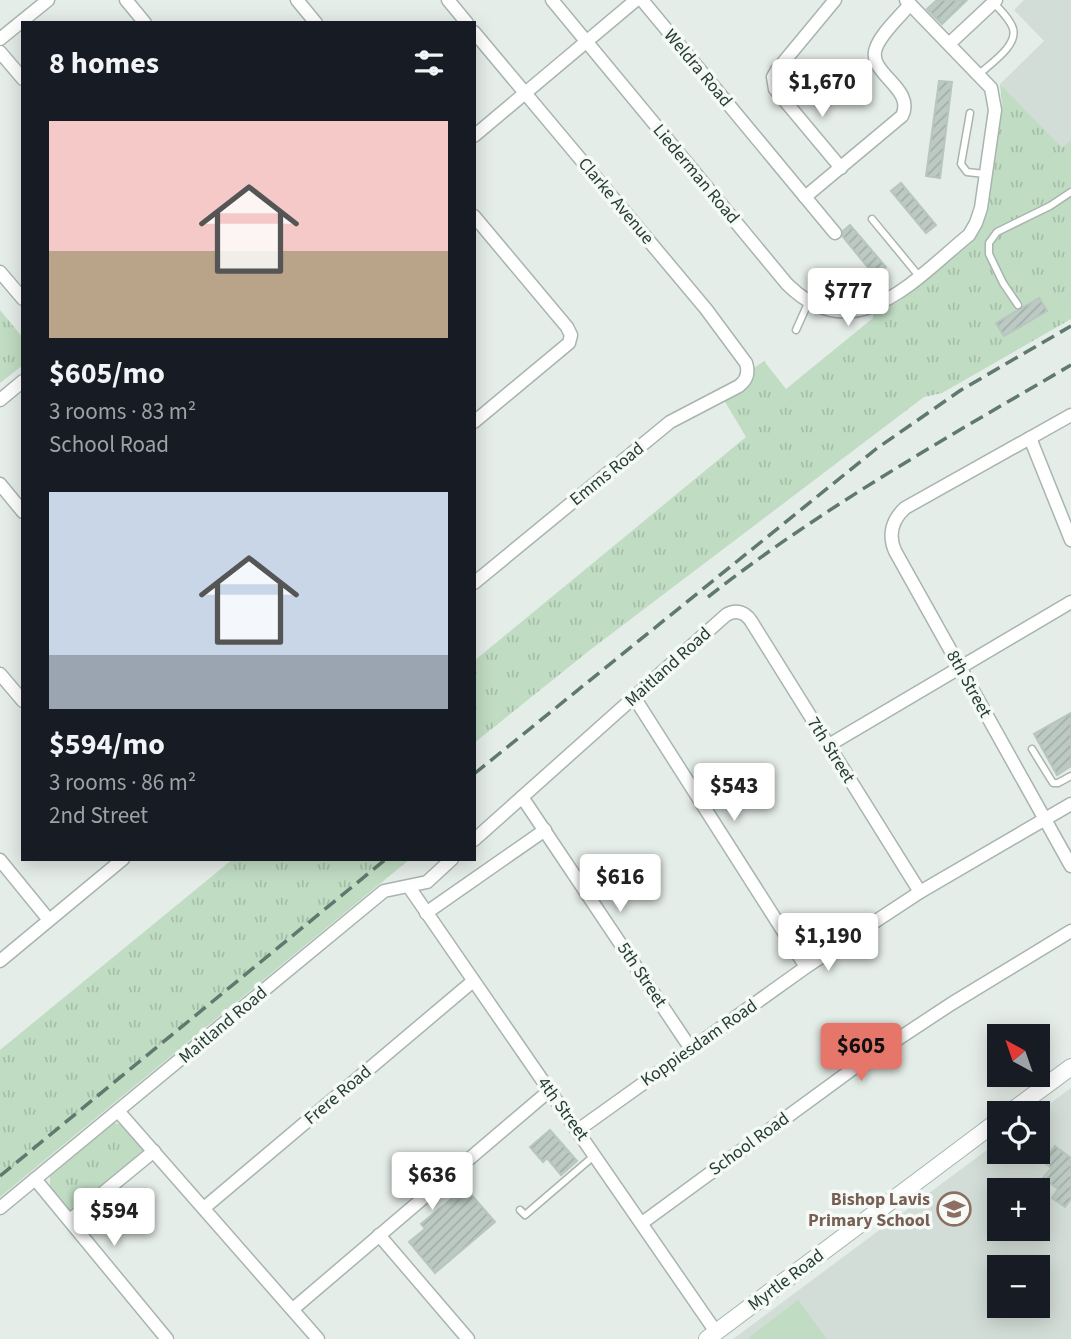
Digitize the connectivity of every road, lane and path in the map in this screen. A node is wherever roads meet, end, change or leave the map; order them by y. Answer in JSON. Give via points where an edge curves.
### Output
{"nodes":[{"id":1,"x":48,"y":0,"type":"edge"},
{"id":2,"x":126,"y":0,"type":"edge"},
{"id":3,"x":297,"y":0,"type":"edge"},
{"id":4,"x":448,"y":0,"type":"edge"},
{"id":5,"x":552,"y":0,"type":"edge"},
{"id":6,"x":636,"y":0,"type":"edge"},
{"id":7,"x":642,"y":0,"type":"edge"},
{"id":8,"x":835,"y":0,"type":"edge"},
{"id":9,"x":995,"y":1,"type":"edge"},
{"id":10,"x":908,"y":2,"type":"edge"},
{"id":11,"x":22,"y":21,"type":"edge"},
{"id":12,"x":143,"y":21,"type":"edge"},
{"id":13,"x":314,"y":21,"type":"edge"},
{"id":14,"x":465,"y":21,"type":"edge"},
{"id":15,"x":21,"y":22,"type":"edge"},
{"id":16,"x":476,"y":34,"type":"edge"},
{"id":17,"x":0,"y":39,"type":"edge"},
{"id":18,"x":587,"y":43,"type":"junction"},
{"id":19,"x":950,"y":43,"type":"junction"},
{"id":20,"x":0,"y":52,"type":"edge"},
{"id":21,"x":978,"y":75,"type":"junction"},
{"id":22,"x":21,"y":77,"type":"edge"},
{"id":23,"x":526,"y":93,"type":"junction"},
{"id":24,"x":970,"y":113,"type":"dead end"},
{"id":25,"x":476,"y":134,"type":"edge"},
{"id":26,"x":841,"y":168,"type":"junction"},
{"id":27,"x":987,"y":175,"type":"junction"},
{"id":28,"x":1071,"y":192,"type":"edge"},
{"id":29,"x":805,"y":197,"type":"junction"},
{"id":30,"x":476,"y":218,"type":"edge"},
{"id":31,"x":872,"y":219,"type":"dead end"},
{"id":32,"x":835,"y":233,"type":"dead end"},
{"id":33,"x":0,"y":272,"type":"edge"},
{"id":34,"x":919,"y":276,"type":"junction"},
{"id":35,"x":21,"y":297,"type":"edge"},
{"id":36,"x":809,"y":302,"type":"junction"},
{"id":37,"x":1018,"y":305,"type":"dead end"},
{"id":38,"x":796,"y":330,"type":"dead end"},
{"id":39,"x":747,"y":377,"type":"joint"},
{"id":40,"x":21,"y":383,"type":"edge"},
{"id":41,"x":0,"y":400,"type":"edge"},
{"id":42,"x":1071,"y":415,"type":"edge"},
{"id":43,"x":476,"y":420,"type":"edge"},
{"id":44,"x":1030,"y":438,"type":"junction"},
{"id":45,"x":0,"y":484,"type":"edge"},
{"id":46,"x":21,"y":510,"type":"edge"},
{"id":47,"x":1071,"y":540,"type":"edge"},
{"id":48,"x":476,"y":581,"type":"edge"},
{"id":49,"x":1071,"y":602,"type":"edge"},
{"id":50,"x":739,"y":612,"type":"joint"},
{"id":51,"x":960,"y":668,"type":"junction"},
{"id":52,"x":0,"y":674,"type":"edge"},
{"id":53,"x":634,"y":697,"type":"junction"},
{"id":54,"x":21,"y":699,"type":"edge"},
{"id":55,"x":828,"y":745,"type":"junction"},
{"id":56,"x":1032,"y":749,"type":"dead end"},
{"id":57,"x":1071,"y":776,"type":"edge"},
{"id":58,"x":522,"y":797,"type":"junction"},
{"id":59,"x":1071,"y":804,"type":"edge"},
{"id":60,"x":1044,"y":817,"type":"junction"},
{"id":61,"x":545,"y":830,"type":"junction"},
{"id":62,"x":476,"y":838,"type":"edge"},
{"id":63,"x":0,"y":860,"type":"edge"},
{"id":64,"x":121,"y":861,"type":"edge"},
{"id":65,"x":450,"y":861,"type":"edge"},
{"id":66,"x":1071,"y":866,"type":"edge"},
{"id":67,"x":409,"y":887,"type":"junction"},
{"id":68,"x":920,"y":892,"type":"junction"},
{"id":69,"x":426,"y":913,"type":"junction"},
{"id":70,"x":49,"y":920,"type":"junction"},
{"id":71,"x":1071,"y":931,"type":"edge"},
{"id":72,"x":0,"y":961,"type":"edge"},
{"id":73,"x":806,"y":967,"type":"junction"},
{"id":74,"x":472,"y":982,"type":"junction"},
{"id":75,"x":691,"y":1049,"type":"junction"},
{"id":76,"x":1071,"y":1067,"type":"edge"},
{"id":77,"x":549,"y":1091,"type":"junction"},
{"id":78,"x":1025,"y":1101,"type":"edge"},
{"id":79,"x":118,"y":1111,"type":"junction"},
{"id":80,"x":987,"y":1129,"type":"edge"},
{"id":81,"x":578,"y":1130,"type":"junction"},
{"id":82,"x":154,"y":1151,"type":"junction"},
{"id":83,"x":595,"y":1155,"type":"junction"},
{"id":84,"x":35,"y":1178,"type":"junction"},
{"id":85,"x":0,"y":1208,"type":"edge"},
{"id":86,"x":204,"y":1208,"type":"junction"},
{"id":87,"x":520,"y":1210,"type":"dead end"},
{"id":88,"x":70,"y":1220,"type":"junction"},
{"id":89,"x":642,"y":1223,"type":"junction"},
{"id":90,"x":379,"y":1235,"type":"junction"},
{"id":91,"x":293,"y":1309,"type":"junction"},
{"id":92,"x":711,"y":1335,"type":"edge"},
{"id":93,"x":167,"y":1339,"type":"edge"},
{"id":94,"x":318,"y":1339,"type":"edge"},
{"id":95,"x":468,"y":1339,"type":"edge"}],
"edges":[{"from":1,"to":11,"type":"street"},
{"from":2,"to":12,"type":"street"},
{"from":3,"to":13,"type":"street"},
{"from":4,"to":14,"type":"street"},
{"from":5,"to":18,"type":"street","name":"Liederman Road"},
{"from":6,"to":18,"type":"street"},
{"from":7,"to":29,"type":"street","name":"Weldra Road"},
{"from":8,"to":26,"type":"street","via":[[777,70],[773,81]]},
{"from":9,"to":19,"type":"street"},
{"from":9,"to":21,"type":"lane","via":[[1014,30],[1013,38]]},
{"from":10,"to":19,"type":"street","name":"Liederman Road"},
{"from":10,"to":26,"type":"street","via":[[874,53],[877,64],[904,98],[905,111]]},
{"from":15,"to":17,"type":"street"},
{"from":16,"to":23,"type":"street","name":"Clarke Avenue"},
{"from":18,"to":23,"type":"street"},
{"from":18,"to":36,"type":"street","name":"Liederman Road","via":[[787,284]]},
{"from":19,"to":21,"type":"street","name":"Liederman Road"},
{"from":20,"to":22,"type":"street"},
{"from":21,"to":27,"type":"street","name":"Liederman Road","via":[[994,100]]},
{"from":23,"to":25,"type":"street"},
{"from":23,"to":39,"type":"street","name":"Clarke Avenue","via":[[706,309],[746,363]]},
{"from":24,"to":27,"type":"lane","via":[[961,164],[967,172]]},
{"from":26,"to":29,"type":"street"},
{"from":27,"to":34,"type":"street","name":"Liederman Road","via":[[981,208],[969,234]]},
{"from":28,"to":37,"type":"lane","via":[[997,232],[989,243],[989,254]]},
{"from":29,"to":32,"type":"street","name":"Weldra Road"},
{"from":30,"to":43,"type":"street","via":[[571,335],[569,343]]},
{"from":31,"to":34,"type":"lane"},
{"from":33,"to":35,"type":"street"},
{"from":34,"to":36,"type":"street","name":"Liederman Road","via":[[892,298],[867,309],[836,310]]},
{"from":36,"to":38,"type":"lane"},
{"from":39,"to":48,"type":"street","name":"Emms Road","via":[[739,386],[670,422]]},
{"from":40,"to":41,"type":"street"},
{"from":42,"to":44,"type":"street"},
{"from":44,"to":47,"type":"street"},
{"from":44,"to":51,"type":"street","name":"8th Street","via":[[900,513],[891,533],[895,551]]},
{"from":45,"to":46,"type":"street"},
{"from":49,"to":51,"type":"street"},
{"from":50,"to":53,"type":"street","name":"Maitland Road","via":[[726,615]]},
{"from":50,"to":55,"type":"street","name":"7th Street","via":[[749,618]]},
{"from":51,"to":55,"type":"street"},
{"from":51,"to":60,"type":"street","name":"8th Street"},
{"from":52,"to":54,"type":"street"},
{"from":53,"to":58,"type":"street","name":"Maitland Road"},
{"from":53,"to":73,"type":"street"},
{"from":55,"to":68,"type":"street","name":"7th Street"},
{"from":56,"to":57,"type":"lane","via":[[1053,782]]},
{"from":58,"to":61,"type":"street","name":"5th Street"},
{"from":58,"to":62,"type":"street","name":"Maitland Road"},
{"from":59,"to":60,"type":"street","name":"Koppiesdam Road"},
{"from":60,"to":66,"type":"street","name":"8th Street"},
{"from":60,"to":68,"type":"street","name":"Koppiesdam Road"},
{"from":61,"to":69,"type":"street"},
{"from":61,"to":75,"type":"street","name":"5th Street"},
{"from":63,"to":70,"type":"street"},
{"from":64,"to":70,"type":"street"},
{"from":65,"to":67,"type":"street","name":"Maitland Road","via":[[427,882]]},
{"from":67,"to":69,"type":"street","name":"4th Street"},
{"from":67,"to":79,"type":"street","name":"Maitland Road","via":[[383,891]]},
{"from":68,"to":73,"type":"street","name":"Koppiesdam Road"},
{"from":69,"to":74,"type":"street","name":"4th Street"},
{"from":70,"to":72,"type":"street"},
{"from":71,"to":89,"type":"street","name":"School Road","via":[[854,1068]]},
{"from":73,"to":75,"type":"street","name":"Koppiesdam Road"},
{"from":74,"to":77,"type":"street","name":"4th Street"},
{"from":74,"to":86,"type":"street","name":"Frere Road"},
{"from":75,"to":81,"type":"street","name":"Koppiesdam Road"},
{"from":76,"to":78,"type":"street"},
{"from":77,"to":81,"type":"street","name":"4th Street"},
{"from":77,"to":90,"type":"street"},
{"from":79,"to":82,"type":"street"},
{"from":79,"to":84,"type":"street","name":"Maitland Road"},
{"from":80,"to":92,"type":"street","name":"Myrtle Road"},
{"from":81,"to":83,"type":"street","name":"4th Street"},
{"from":82,"to":86,"type":"street"},
{"from":82,"to":88,"type":"street"},
{"from":83,"to":87,"type":"lane","via":[[525,1215]]},
{"from":83,"to":89,"type":"street","name":"4th Street"},
{"from":84,"to":85,"type":"street","name":"Maitland Road"},
{"from":84,"to":88,"type":"street"},
{"from":86,"to":91,"type":"street"},
{"from":88,"to":93,"type":"street"},
{"from":89,"to":92,"type":"street","name":"4th Street"},
{"from":90,"to":91,"type":"street"},
{"from":90,"to":95,"type":"street"},
{"from":91,"to":94,"type":"street"}]}
